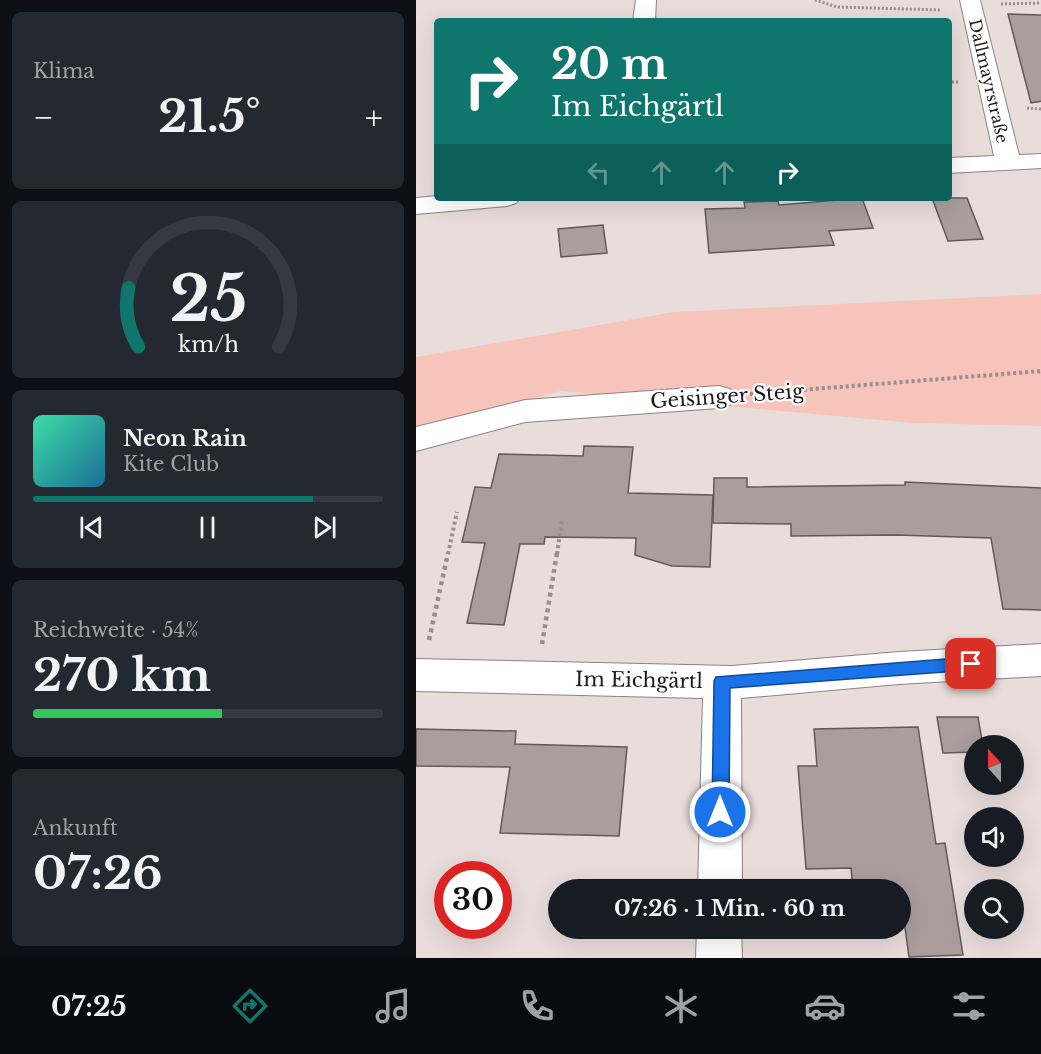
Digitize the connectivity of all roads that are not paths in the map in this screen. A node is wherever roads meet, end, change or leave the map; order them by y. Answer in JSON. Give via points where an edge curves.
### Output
{"nodes":[{"id":1,"x":646,"y":0,"type":"edge"},
{"id":2,"x":971,"y":4,"type":"edge"},
{"id":3,"x":644,"y":18,"type":"edge"},
{"id":4,"x":1042,"y":161,"type":"edge"},
{"id":5,"x":1008,"y":162,"type":"junction"},
{"id":6,"x":952,"y":166,"type":"edge"},
{"id":7,"x":473,"y":201,"type":"edge"},
{"id":8,"x":416,"y":206,"type":"edge"},
{"id":9,"x":719,"y":397,"type":"road end"},
{"id":10,"x":416,"y":439,"type":"edge"},
{"id":11,"x":1042,"y":660,"type":"edge"},
{"id":12,"x":419,"y":675,"type":"edge"},
{"id":13,"x":722,"y":681,"type":"junction"},
{"id":14,"x":720,"y":879,"type":"edge"},
{"id":15,"x":719,"y":939,"type":"edge"},
{"id":16,"x":719,"y":958,"type":"edge"}],
"edges":[{"from":1,"to":3,"type":"street"},
{"from":2,"to":5,"type":"street","name":"Dallmayrstraße"},
{"from":4,"to":5,"type":"street"},
{"from":5,"to":6,"type":"street"},
{"from":7,"to":8,"type":"street"},
{"from":9,"to":10,"type":"street","name":"Geisinger Steig","via":[[526,411]]},
{"from":11,"to":13,"type":"street","name":"Im Eichgärtl"},
{"from":12,"to":13,"type":"street","name":"Im Eichgärtl"},
{"from":13,"to":14,"type":"street"},
{"from":15,"to":16,"type":"street"}]}
